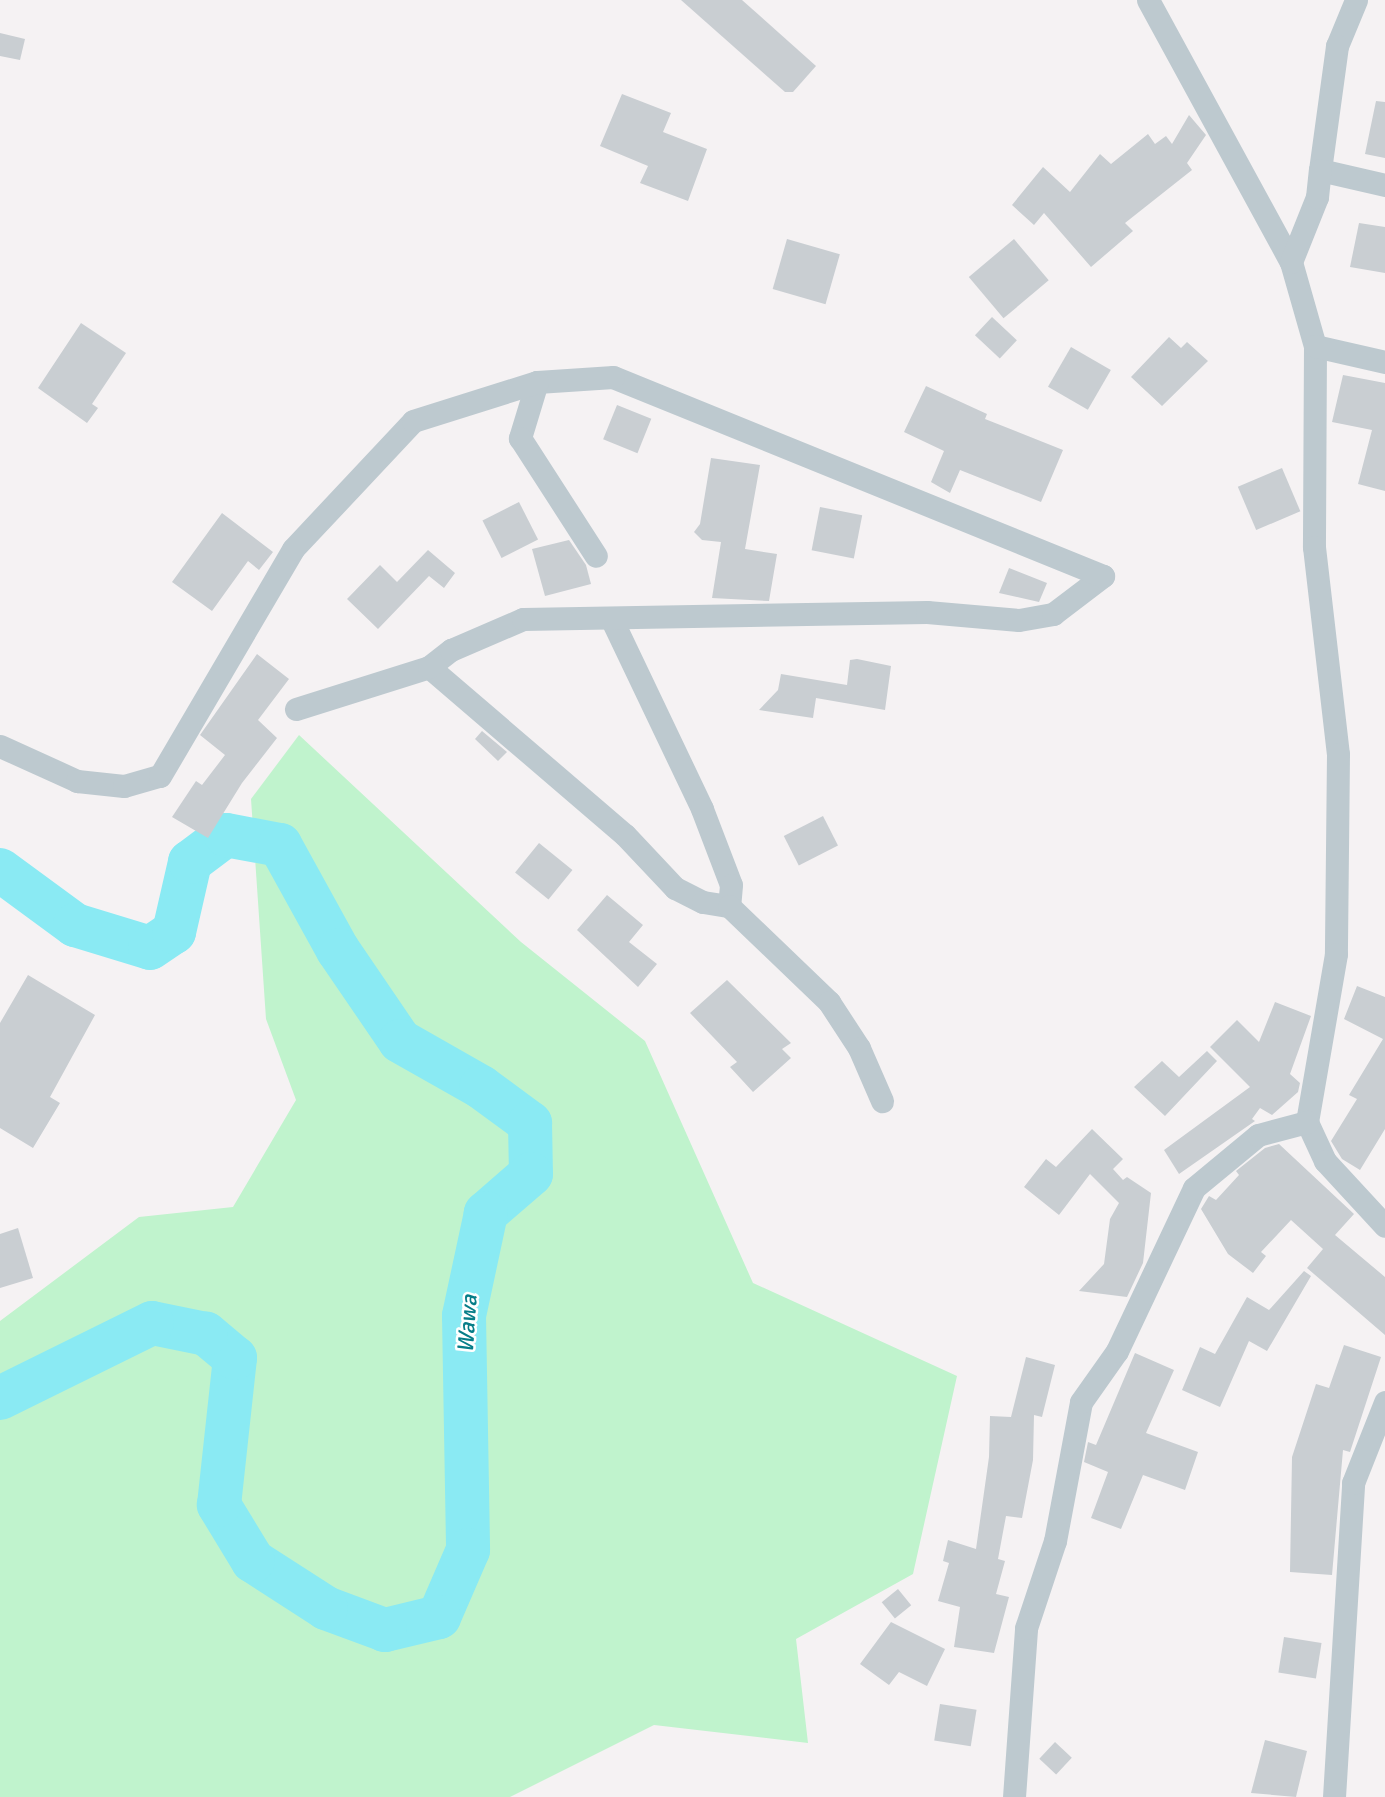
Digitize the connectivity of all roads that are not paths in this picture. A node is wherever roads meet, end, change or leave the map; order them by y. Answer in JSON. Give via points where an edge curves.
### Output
{"nodes":[{"id":1,"x":1148,"y":0,"type":"edge"},
{"id":2,"x":1356,"y":0,"type":"edge"},
{"id":3,"x":1320,"y":170,"type":"junction"},
{"id":4,"x":1385,"y":185,"type":"edge"},
{"id":5,"x":1291,"y":262,"type":"junction"},
{"id":6,"x":1315,"y":346,"type":"junction"},
{"id":7,"x":1385,"y":362,"type":"edge"},
{"id":8,"x":537,"y":382,"type":"junction"},
{"id":9,"x":596,"y":556,"type":"dead end"},
{"id":10,"x":612,"y":620,"type":"junction"},
{"id":11,"x":429,"y":667,"type":"junction"},
{"id":12,"x":296,"y":709,"type":"dead end"},
{"id":13,"x":0,"y":746,"type":"edge"},
{"id":14,"x":729,"y":906,"type":"junction"},
{"id":15,"x":882,"y":1101,"type":"dead end"},
{"id":16,"x":1307,"y":1122,"type":"junction"},
{"id":17,"x":1385,"y":1226,"type":"edge"},
{"id":18,"x":1385,"y":1402,"type":"edge"},
{"id":19,"x":1014,"y":1797,"type":"edge"},
{"id":20,"x":1334,"y":1797,"type":"edge"}],
"edges":[{"from":1,"to":5,"type":"street"},
{"from":2,"to":3,"type":"street","via":[[1337,46]]},
{"from":3,"to":4,"type":"street"},
{"from":3,"to":5,"type":"street","via":[[1317,197]]},
{"from":5,"to":6,"type":"street"},
{"from":6,"to":7,"type":"street"},
{"from":6,"to":16,"type":"street","via":[[1314,547],[1338,754],[1336,954]]},
{"from":8,"to":9,"type":"street","via":[[520,438]]},
{"from":8,"to":10,"type":"street","via":[[613,377],[1103,576],[1053,614],[1019,620],[927,612]]},
{"from":8,"to":13,"type":"street","via":[[413,421],[293,550],[160,776],[124,786],[77,780]]},
{"from":10,"to":11,"type":"street","via":[[523,619],[451,650]]},
{"from":10,"to":14,"type":"street","via":[[702,808],[731,885]]},
{"from":11,"to":12,"type":"street"},
{"from":11,"to":14,"type":"street","via":[[625,835],[675,888],[703,902]]},
{"from":14,"to":15,"type":"street","via":[[829,1002],[859,1048]]},
{"from":16,"to":17,"type":"street","via":[[1325,1161]]},
{"from":16,"to":19,"type":"street","via":[[1258,1135],[1194,1188],[1117,1351],[1081,1402],[1055,1541],[1026,1628]]},
{"from":18,"to":20,"type":"street","via":[[1353,1483]]}]}
